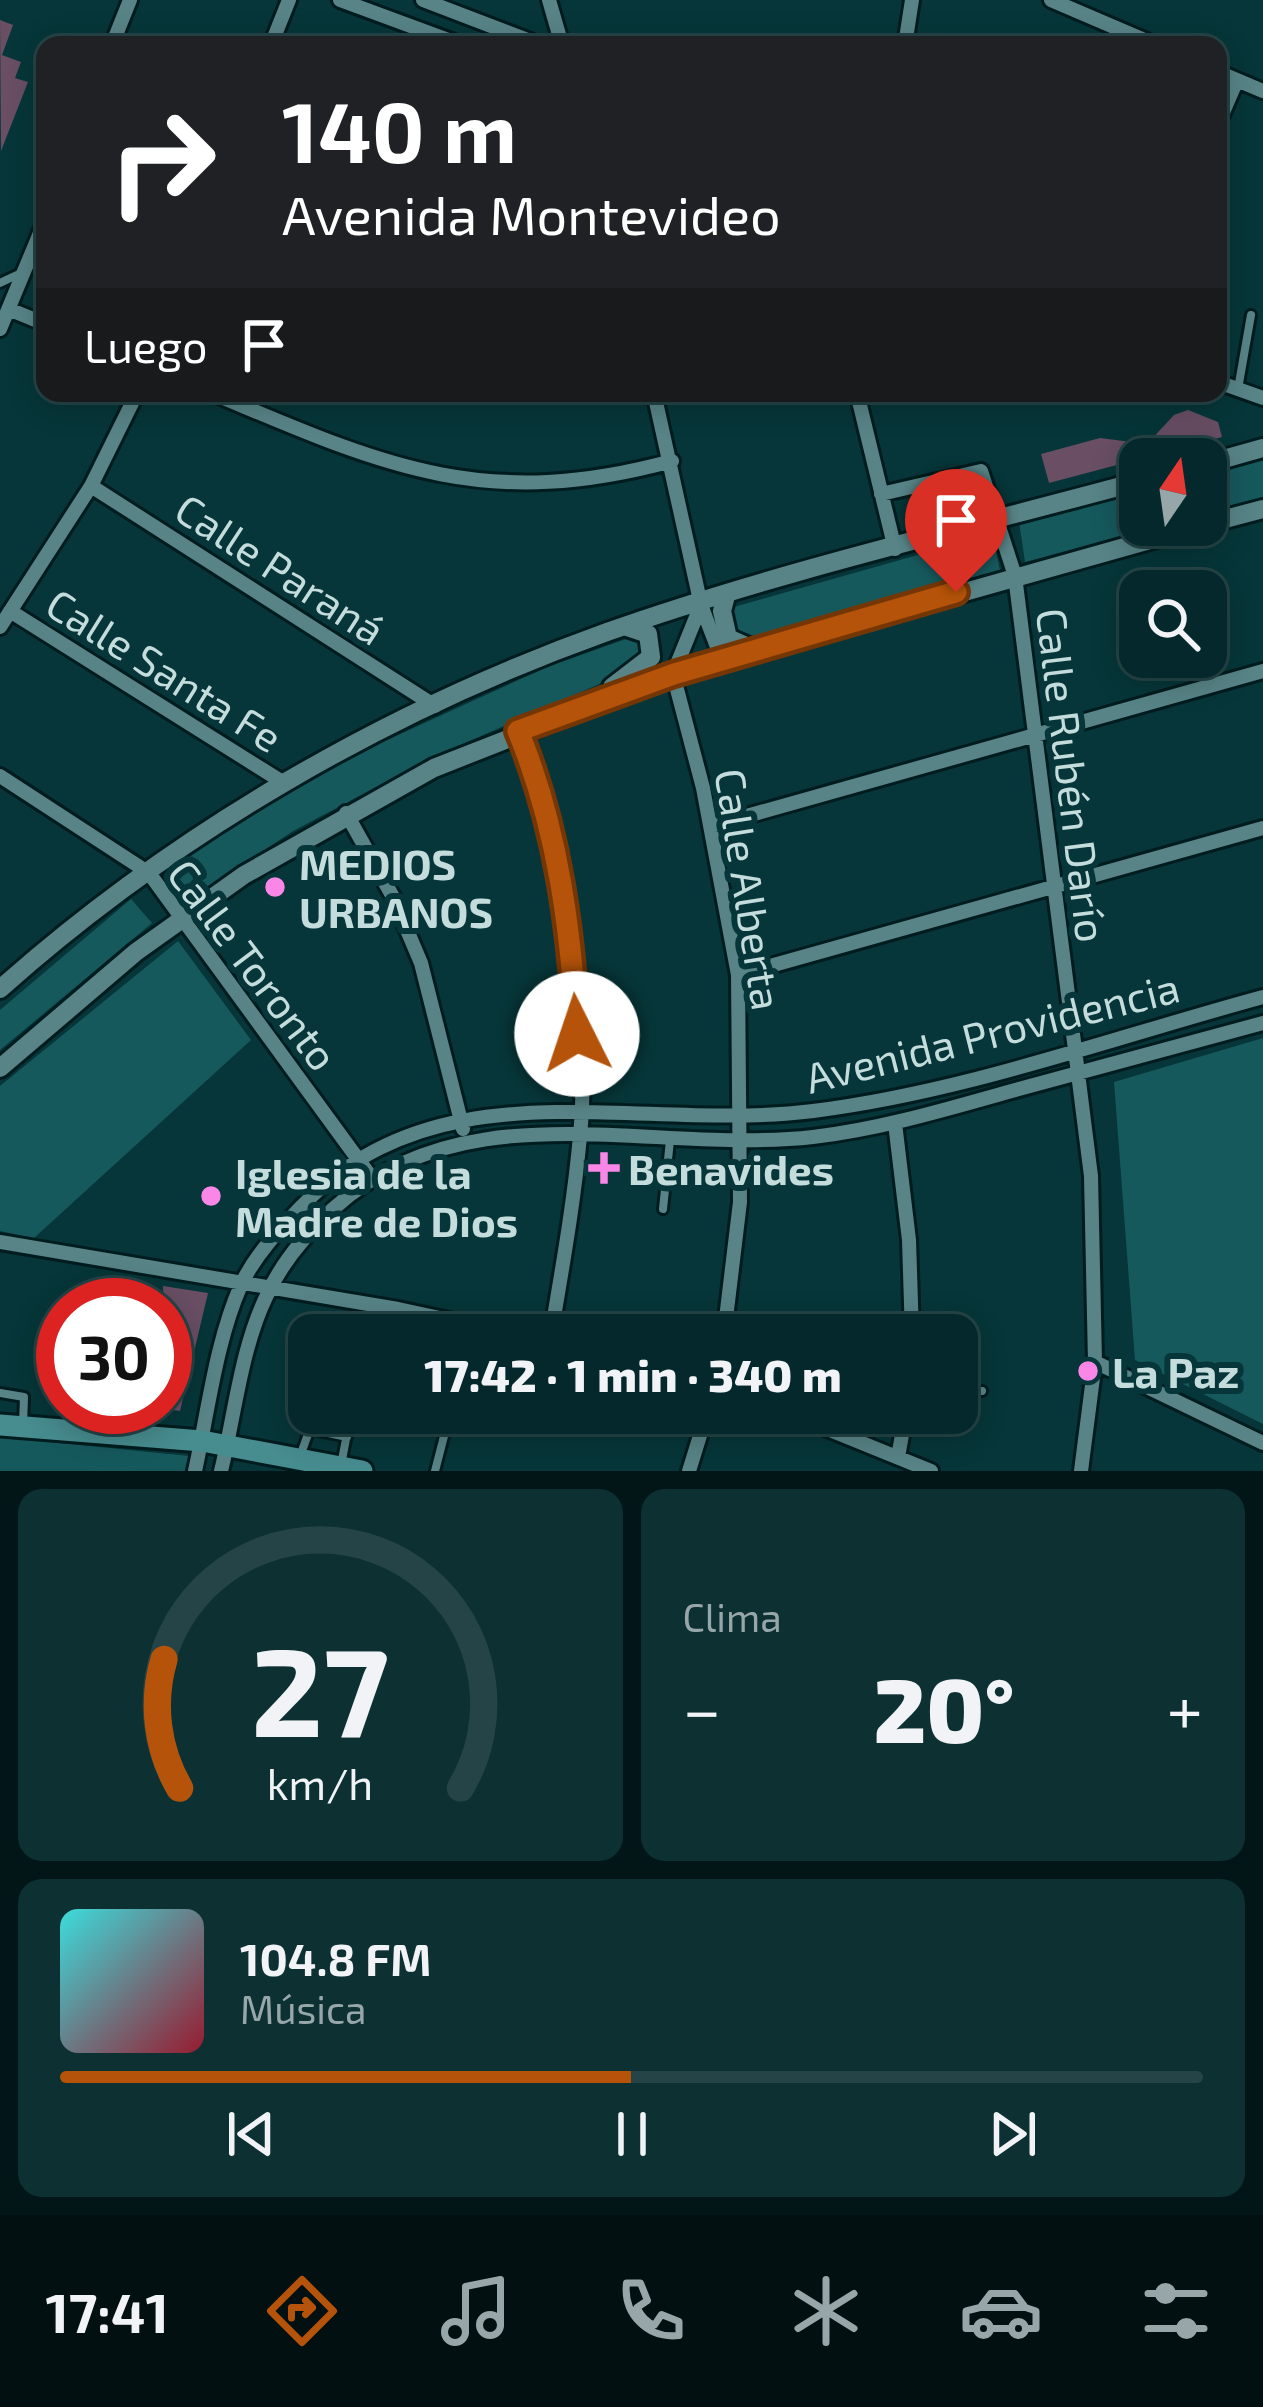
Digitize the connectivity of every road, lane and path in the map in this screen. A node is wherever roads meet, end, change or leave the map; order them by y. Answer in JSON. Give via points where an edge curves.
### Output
{"nodes":[{"id":1,"x":130,"y":0,"type":"edge"},
{"id":2,"x":289,"y":0,"type":"edge"},
{"id":3,"x":340,"y":0,"type":"edge"},
{"id":4,"x":423,"y":0,"type":"edge"},
{"id":5,"x":549,"y":0,"type":"edge"},
{"id":6,"x":912,"y":0,"type":"edge"},
{"id":7,"x":1051,"y":0,"type":"edge"},
{"id":8,"x":116,"y":36,"type":"edge"},
{"id":9,"x":275,"y":36,"type":"edge"},
{"id":10,"x":438,"y":36,"type":"edge"},
{"id":11,"x":517,"y":36,"type":"edge"},
{"id":12,"x":559,"y":36,"type":"edge"},
{"id":13,"x":906,"y":36,"type":"edge"},
{"id":14,"x":1135,"y":36,"type":"edge"},
{"id":15,"x":1227,"y":76,"type":"edge"},
{"id":16,"x":1238,"y":80,"type":"junction"},
{"id":17,"x":1263,"y":91,"type":"edge"},
{"id":18,"x":1227,"y":104,"type":"edge"},
{"id":19,"x":36,"y":245,"type":"edge"},
{"id":20,"x":26,"y":271,"type":"junction"},
{"id":21,"x":0,"y":284,"type":"edge"},
{"id":22,"x":11,"y":310,"type":"junction"},
{"id":23,"x":1251,"y":315,"type":"dead end"},
{"id":24,"x":36,"y":320,"type":"edge"},
{"id":25,"x":0,"y":329,"type":"edge"},
{"id":26,"x":1227,"y":385,"type":"edge"},
{"id":27,"x":1238,"y":389,"type":"junction"},
{"id":28,"x":1263,"y":398,"type":"edge"},
{"id":29,"x":132,"y":402,"type":"edge"},
{"id":30,"x":234,"y":402,"type":"edge"},
{"id":31,"x":656,"y":402,"type":"edge"},
{"id":32,"x":859,"y":402,"type":"edge"},
{"id":33,"x":1263,"y":448,"type":"edge"},
{"id":34,"x":1227,"y":458,"type":"edge"},
{"id":35,"x":671,"y":461,"type":"junction"},
{"id":36,"x":91,"y":485,"type":"junction"},
{"id":37,"x":1119,"y":488,"type":"edge"},
{"id":38,"x":881,"y":494,"type":"junction"},
{"id":39,"x":1263,"y":509,"type":"edge"},
{"id":40,"x":1227,"y":519,"type":"edge"},
{"id":41,"x":998,"y":520,"type":"junction"},
{"id":42,"x":1127,"y":546,"type":"edge"},
{"id":43,"x":895,"y":549,"type":"junction"},
{"id":44,"x":1015,"y":576,"type":"junction"},
{"id":45,"x":726,"y":596,"type":"junction"},
{"id":46,"x":701,"y":605,"type":"junction"},
{"id":47,"x":10,"y":611,"type":"junction"},
{"id":48,"x":627,"y":626,"type":"junction"},
{"id":49,"x":0,"y":627,"type":"edge"},
{"id":50,"x":755,"y":650,"type":"junction"},
{"id":51,"x":722,"y":660,"type":"junction"},
{"id":52,"x":1263,"y":671,"type":"edge"},
{"id":53,"x":674,"y":674,"type":"junction"},
{"id":54,"x":594,"y":701,"type":"junction"},
{"id":55,"x":435,"y":706,"type":"junction"},
{"id":56,"x":518,"y":731,"type":"junction"},
{"id":57,"x":1036,"y":734,"type":"junction"},
{"id":58,"x":0,"y":776,"type":"edge"},
{"id":59,"x":284,"y":783,"type":"junction"},
{"id":60,"x":346,"y":813,"type":"junction"},
{"id":61,"x":711,"y":826,"type":"junction"},
{"id":62,"x":1263,"y":828,"type":"edge"},
{"id":63,"x":148,"y":873,"type":"junction"},
{"id":64,"x":1054,"y":886,"type":"junction"},
{"id":65,"x":183,"y":920,"type":"junction"},
{"id":66,"x":739,"y":975,"type":"junction"},
{"id":67,"x":0,"y":989,"type":"edge"},
{"id":68,"x":1263,"y":997,"type":"edge"},
{"id":69,"x":1263,"y":1023,"type":"edge"},
{"id":70,"x":1074,"y":1048,"type":"junction"},
{"id":71,"x":0,"y":1068,"type":"edge"},
{"id":72,"x":1077,"y":1074,"type":"junction"},
{"id":73,"x":581,"y":1112,"type":"junction"},
{"id":74,"x":740,"y":1118,"type":"junction"},
{"id":75,"x":460,"y":1120,"type":"junction"},
{"id":76,"x":896,"y":1123,"type":"junction"},
{"id":77,"x":580,"y":1135,"type":"junction"},
{"id":78,"x":465,"y":1140,"type":"junction"},
{"id":79,"x":670,"y":1140,"type":"junction"},
{"id":80,"x":741,"y":1143,"type":"junction"},
{"id":81,"x":356,"y":1157,"type":"junction"},
{"id":82,"x":371,"y":1177,"type":"junction"},
{"id":83,"x":663,"y":1209,"type":"dead end"},
{"id":84,"x":0,"y":1242,"type":"edge"},
{"id":85,"x":242,"y":1283,"type":"junction"},
{"id":86,"x":271,"y":1287,"type":"junction"},
{"id":87,"x":410,"y":1314,"type":"edge"},
{"id":88,"x":554,"y":1314,"type":"edge"},
{"id":89,"x":726,"y":1314,"type":"edge"},
{"id":90,"x":911,"y":1314,"type":"edge"},
{"id":91,"x":1095,"y":1362,"type":"junction"},
{"id":92,"x":978,"y":1391,"type":"edge"},
{"id":93,"x":982,"y":1391,"type":"dead end"},
{"id":94,"x":0,"y":1394,"type":"edge"},
{"id":95,"x":12,"y":1426,"type":"edge"},
{"id":96,"x":165,"y":1434,"type":"edge"},
{"id":97,"x":445,"y":1434,"type":"edge"},
{"id":98,"x":700,"y":1434,"type":"edge"},
{"id":99,"x":840,"y":1434,"type":"edge"},
{"id":100,"x":902,"y":1434,"type":"edge"},
{"id":101,"x":346,"y":1436,"type":"joint"},
{"id":102,"x":202,"y":1441,"type":"junction"},
{"id":103,"x":1263,"y":1443,"type":"edge"},
{"id":104,"x":227,"y":1445,"type":"junction"},
{"id":105,"x":299,"y":1457,"type":"junction"},
{"id":106,"x":898,"y":1457,"type":"junction"},
{"id":107,"x":352,"y":1468,"type":"edge"},
{"id":108,"x":195,"y":1471,"type":"edge"},
{"id":109,"x":221,"y":1471,"type":"edge"},
{"id":110,"x":435,"y":1471,"type":"edge"},
{"id":111,"x":689,"y":1471,"type":"edge"},
{"id":112,"x":931,"y":1471,"type":"edge"},
{"id":113,"x":1081,"y":1471,"type":"edge"}],
"edges":[{"from":1,"to":8,"type":"street"},
{"from":2,"to":9,"type":"street"},
{"from":3,"to":10,"type":"street"},
{"from":4,"to":11,"type":"street"},
{"from":5,"to":12,"type":"street"},
{"from":6,"to":13,"type":"street"},
{"from":7,"to":14,"type":"street"},
{"from":15,"to":16,"type":"street"},
{"from":16,"to":17,"type":"street"},
{"from":16,"to":18,"type":"street"},
{"from":19,"to":20,"type":"street"},
{"from":20,"to":21,"type":"lane"},
{"from":20,"to":22,"type":"street"},
{"from":22,"to":24,"type":"street"},
{"from":22,"to":25,"type":"street"},
{"from":23,"to":27,"type":"lane"},
{"from":26,"to":27,"type":"street"},
{"from":27,"to":28,"type":"street"},
{"from":29,"to":36,"type":"street"},
{"from":30,"to":35,"type":"street","via":[[370,459],[467,482],[569,483]]},
{"from":31,"to":35,"type":"street"},
{"from":32,"to":38,"type":"street"},
{"from":33,"to":34,"type":"street"},
{"from":35,"to":46,"type":"street"},
{"from":36,"to":47,"type":"street"},
{"from":36,"to":55,"type":"street","name":"Calle Paraná"},
{"from":37,"to":41,"type":"street"},
{"from":38,"to":41,"type":"street","name":"Calle Rubén Darío","via":[[976,469]]},
{"from":38,"to":43,"type":"street"},
{"from":39,"to":40,"type":"street"},
{"from":41,"to":43,"type":"street"},
{"from":41,"to":44,"type":"street","name":"Calle Rubén Darío"},
{"from":42,"to":44,"type":"street"},
{"from":43,"to":45,"type":"street"},
{"from":44,"to":50,"type":"street"},
{"from":44,"to":57,"type":"street","name":"Calle Rubén Darío"},
{"from":45,"to":46,"type":"street"},
{"from":45,"to":50,"type":"street","via":[[728,638]]},
{"from":46,"to":48,"type":"street"},
{"from":46,"to":51,"type":"street"},
{"from":46,"to":53,"type":"street"},
{"from":47,"to":49,"type":"street"},
{"from":47,"to":59,"type":"street","name":"Calle Santa Fe"},
{"from":48,"to":54,"type":"street","via":[[648,634],[651,657]]},
{"from":48,"to":55,"type":"street"},
{"from":50,"to":51,"type":"street"},
{"from":51,"to":53,"type":"street"},
{"from":52,"to":57,"type":"street"},
{"from":53,"to":54,"type":"street"},
{"from":53,"to":61,"type":"street","name":"Calle Alberta"},
{"from":54,"to":56,"type":"street"},
{"from":55,"to":59,"type":"street"},
{"from":56,"to":60,"type":"street"},
{"from":56,"to":73,"type":"street","via":[[564,893]]},
{"from":57,"to":61,"type":"street"},
{"from":57,"to":64,"type":"street","name":"Calle Rubén Darío"},
{"from":58,"to":63,"type":"street","name":"Calle Toronto"},
{"from":59,"to":63,"type":"street"},
{"from":60,"to":65,"type":"street"},
{"from":60,"to":75,"type":"street","via":[[421,963]]},
{"from":61,"to":66,"type":"street","name":"Calle Alberta"},
{"from":62,"to":64,"type":"street"},
{"from":63,"to":65,"type":"street","name":"Calle Toronto"},
{"from":63,"to":67,"type":"street"},
{"from":64,"to":66,"type":"street"},
{"from":64,"to":70,"type":"street","name":"Calle Rubén Darío"},
{"from":65,"to":71,"type":"street"},
{"from":65,"to":81,"type":"street","name":"Calle Toronto"},
{"from":66,"to":74,"type":"street","name":"Calle Alberta"},
{"from":68,"to":70,"type":"street","name":"Avenida Providencia"},
{"from":69,"to":72,"type":"street","name":"Avenida Providencia"},
{"from":70,"to":72,"type":"street","name":"Calle Rubén Darío"},
{"from":70,"to":74,"type":"street","name":"Avenida Providencia","via":[[890,1098]]},
{"from":72,"to":76,"type":"street","name":"Avenida Providencia"},
{"from":72,"to":91,"type":"street","name":"Calle Rubén Darío","via":[[1090,1176]]},
{"from":73,"to":74,"type":"street","name":"Avenida Providencia"},
{"from":73,"to":75,"type":"street","name":"Avenida Providencia"},
{"from":73,"to":77,"type":"street"},
{"from":74,"to":80,"type":"street","name":"Calle Alberta"},
{"from":75,"to":78,"type":"street"},
{"from":75,"to":81,"type":"street","name":"Avenida Providencia"},
{"from":76,"to":80,"type":"street","name":"Avenida Providencia"},
{"from":76,"to":90,"type":"street"},
{"from":77,"to":78,"type":"street","name":"Avenida Providencia"},
{"from":77,"to":79,"type":"street","name":"Avenida Providencia"},
{"from":77,"to":88,"type":"street"},
{"from":78,"to":82,"type":"street","name":"Avenida Providencia"},
{"from":79,"to":80,"type":"street","name":"Avenida Providencia"},
{"from":79,"to":83,"type":"lane"},
{"from":80,"to":89,"type":"street","name":"Calle Alberta"},
{"from":81,"to":82,"type":"street","name":"Calle Toronto"},
{"from":81,"to":85,"type":"street","name":"Avenida Providencia","via":[[285,1223]]},
{"from":82,"to":86,"type":"street","name":"Avenida Providencia","via":[[313,1228]]},
{"from":84,"to":85,"type":"street"},
{"from":85,"to":86,"type":"street"},
{"from":85,"to":102,"type":"street","name":"Avenida Providencia"},
{"from":86,"to":87,"type":"street"},
{"from":86,"to":104,"type":"street","name":"Avenida Providencia"},
{"from":91,"to":103,"type":"street"},
{"from":91,"to":113,"type":"street","name":"Calle Rubén Darío"},
{"from":92,"to":93,"type":"lane"},
{"from":94,"to":95,"type":"lane","via":[[25,1396]]},
{"from":96,"to":102,"type":"main road"},
{"from":97,"to":110,"type":"lane"},
{"from":98,"to":111,"type":"street"},
{"from":99,"to":106,"type":"street"},
{"from":100,"to":106,"type":"street"},
{"from":101,"to":105,"type":"lane","via":[[310,1429]]},
{"from":101,"to":107,"type":"lane"},
{"from":102,"to":104,"type":"main road"},
{"from":102,"to":108,"type":"street","name":"Avenida Providencia"},
{"from":104,"to":105,"type":"main road"},
{"from":104,"to":109,"type":"street","name":"Avenida Providencia"},
{"from":105,"to":107,"type":"main road"},
{"from":106,"to":112,"type":"street"}]}
